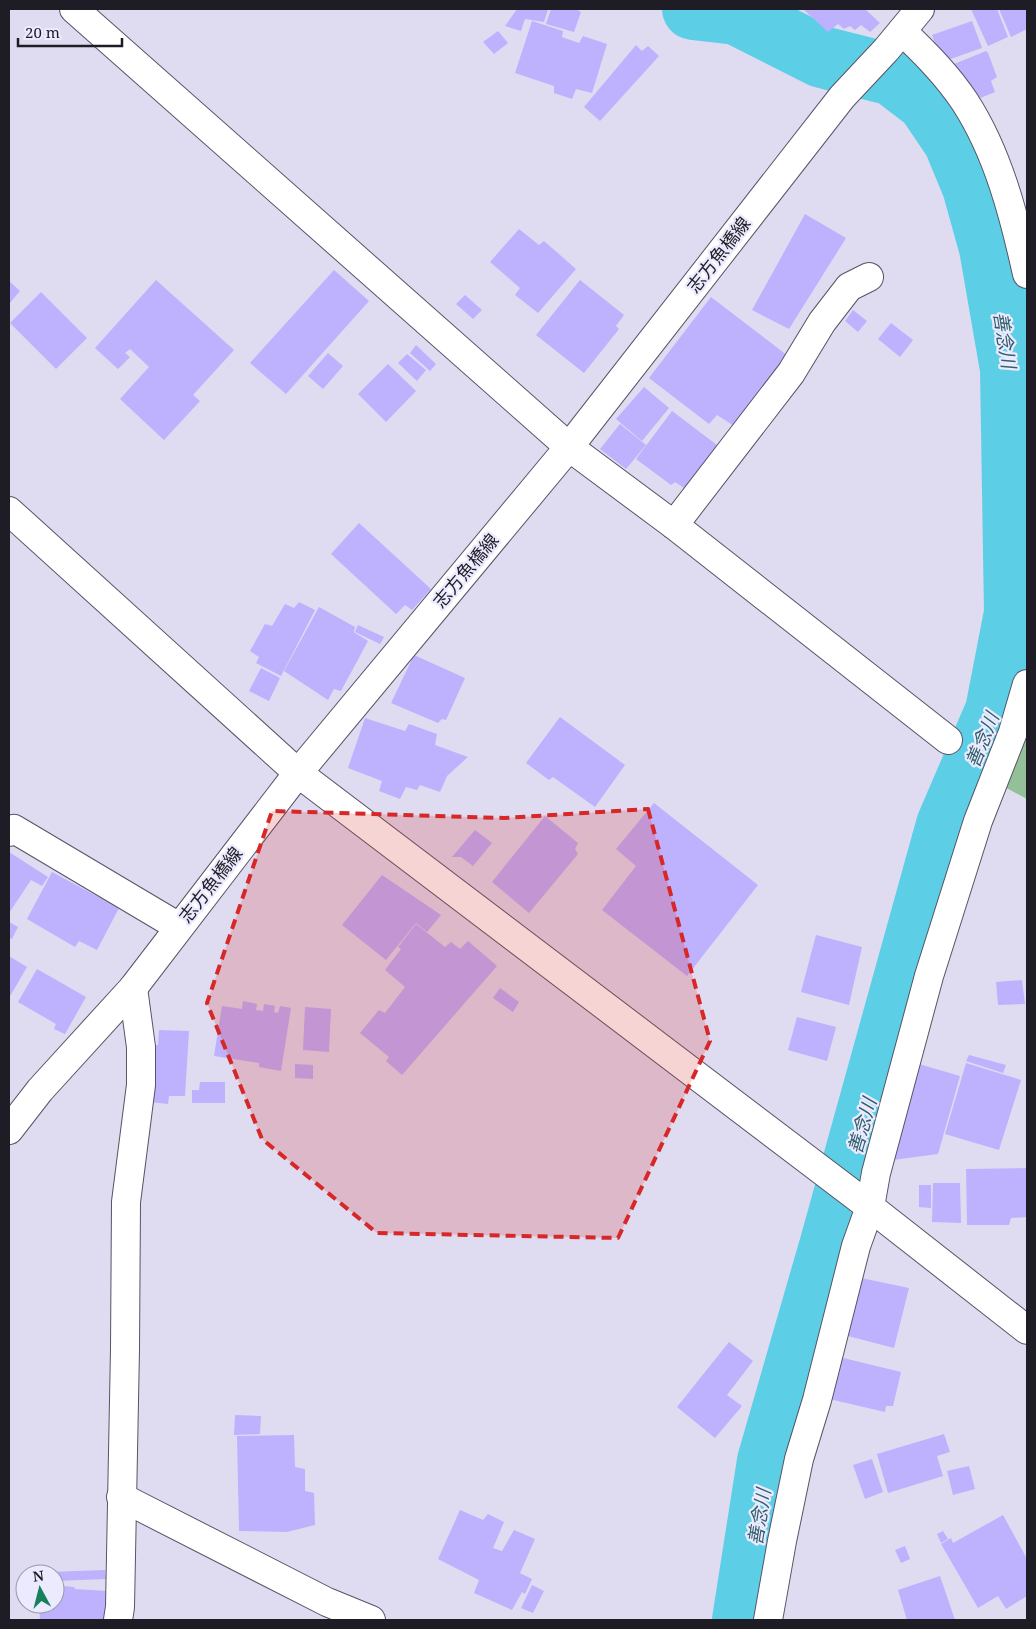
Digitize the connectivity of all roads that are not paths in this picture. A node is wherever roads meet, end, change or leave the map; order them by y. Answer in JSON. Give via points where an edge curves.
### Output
{"nodes":[{"id":1,"x":74,"y":9,"type":"edge"},
{"id":2,"x":920,"y":9,"type":"edge"},
{"id":3,"x":894,"y":40,"type":"junction"},
{"id":4,"x":1027,"y":274,"type":"edge"},
{"id":5,"x":869,"y":276,"type":"dead end"},
{"id":6,"x":569,"y":447,"type":"junction"},
{"id":7,"x":9,"y":511,"type":"edge"},
{"id":8,"x":674,"y":525,"type":"junction"},
{"id":9,"x":1027,"y":684,"type":"edge"},
{"id":10,"x":948,"y":740,"type":"dead end"},
{"id":11,"x":298,"y":773,"type":"junction"},
{"id":12,"x":9,"y":832,"type":"edge"},
{"id":13,"x":179,"y":927,"type":"junction"},
{"id":14,"x":134,"y":988,"type":"junction"},
{"id":15,"x":9,"y":1130,"type":"edge"},
{"id":16,"x":870,"y":1207,"type":"junction"},
{"id":17,"x":1027,"y":1330,"type":"edge"},
{"id":18,"x":121,"y":1497,"type":"junction"},
{"id":19,"x":118,"y":1620,"type":"edge"},
{"id":20,"x":371,"y":1620,"type":"edge"},
{"id":21,"x":768,"y":1620,"type":"edge"}],
"edges":[{"from":1,"to":6,"type":"street"},
{"from":2,"to":3,"type":"street","name":"志方魚橋線"},
{"from":3,"to":4,"type":"street","via":[[933,61],[965,102],[1000,175]]},
{"from":3,"to":6,"type":"street","name":"志方魚橋線","via":[[842,97]]},
{"from":5,"to":8,"type":"street","via":[[849,287],[827,315],[791,373]]},
{"from":6,"to":8,"type":"street"},
{"from":6,"to":11,"type":"street","name":"志方魚橋線"},
{"from":7,"to":11,"type":"street"},
{"from":8,"to":10,"type":"street"},
{"from":9,"to":16,"type":"street","via":[[1013,732],[978,821],[929,976],[876,1173]]},
{"from":11,"to":13,"type":"street","name":"志方魚橋線"},
{"from":11,"to":16,"type":"street"},
{"from":12,"to":13,"type":"street","via":[[14,830]]},
{"from":13,"to":14,"type":"street","name":"志方魚橋線"},
{"from":14,"to":15,"type":"street","name":"志方魚橋線","via":[[40,1090]]},
{"from":14,"to":18,"type":"street","via":[[141,1048],[141,1084],[126,1202]]},
{"from":16,"to":17,"type":"street"},
{"from":16,"to":21,"type":"street","via":[[856,1246],[799,1459]]},
{"from":18,"to":19,"type":"street"},
{"from":18,"to":20,"type":"street","via":[[328,1602]]}]}
